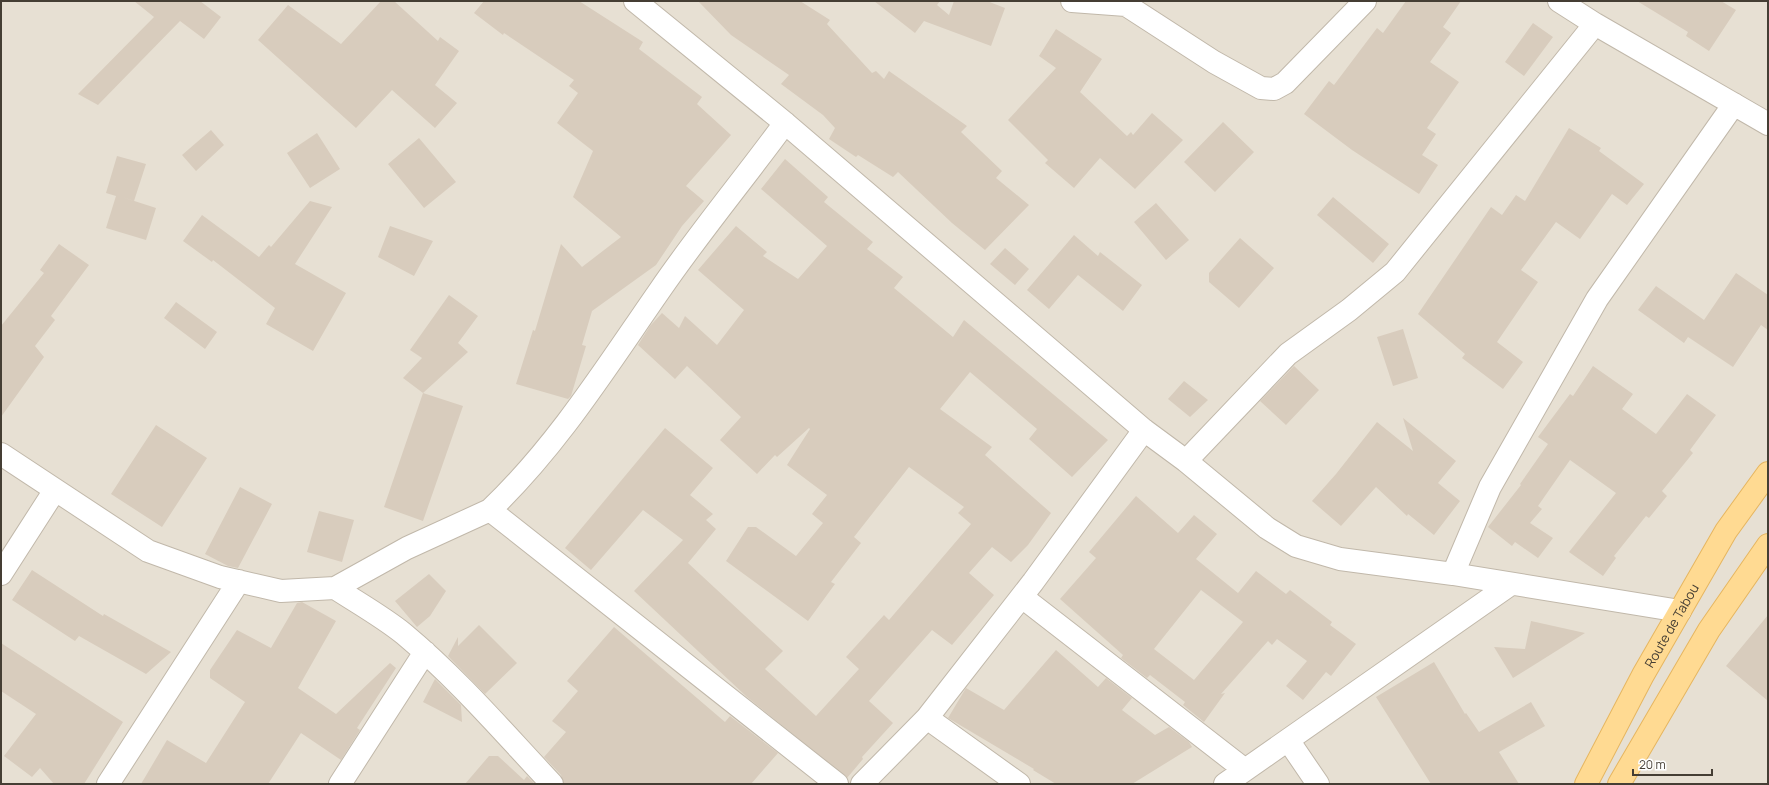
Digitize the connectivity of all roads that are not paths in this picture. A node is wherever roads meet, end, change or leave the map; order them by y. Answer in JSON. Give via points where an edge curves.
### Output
{"nodes":[{"id":1,"x":636,"y":1,"type":"edge"},
{"id":2,"x":1072,"y":1,"type":"edge"},
{"id":3,"x":1365,"y":1,"type":"edge"},
{"id":4,"x":1559,"y":1,"type":"edge"},
{"id":5,"x":1128,"y":3,"type":"edge"},
{"id":6,"x":1595,"y":24,"type":"junction"},
{"id":7,"x":1734,"y":104,"type":"junction"},
{"id":8,"x":785,"y":123,"type":"junction"},
{"id":9,"x":1768,"y":124,"type":"edge"},
{"id":10,"x":1144,"y":430,"type":"junction"},
{"id":11,"x":1,"y":454,"type":"edge"},
{"id":12,"x":1186,"y":461,"type":"junction"},
{"id":13,"x":1768,"y":473,"type":"edge"},
{"id":14,"x":55,"y":490,"type":"junction"},
{"id":15,"x":490,"y":510,"type":"junction"},
{"id":16,"x":1768,"y":545,"type":"edge"},
{"id":17,"x":1,"y":574,"type":"edge"},
{"id":18,"x":1453,"y":574,"type":"junction"},
{"id":19,"x":239,"y":581,"type":"junction"},
{"id":20,"x":1511,"y":584,"type":"junction"},
{"id":21,"x":335,"y":588,"type":"junction"},
{"id":22,"x":1022,"y":597,"type":"junction"},
{"id":23,"x":1680,"y":611,"type":"junction"},
{"id":24,"x":425,"y":652,"type":"junction"},
{"id":25,"x":927,"y":718,"type":"junction"},
{"id":26,"x":1288,"y":740,"type":"junction"},
{"id":27,"x":1245,"y":770,"type":"junction"},
{"id":28,"x":108,"y":784,"type":"edge"},
{"id":29,"x":340,"y":784,"type":"edge"},
{"id":30,"x":552,"y":784,"type":"edge"},
{"id":31,"x":837,"y":784,"type":"edge"},
{"id":32,"x":862,"y":784,"type":"edge"},
{"id":33,"x":1019,"y":784,"type":"edge"},
{"id":34,"x":1225,"y":784,"type":"edge"},
{"id":35,"x":1318,"y":784,"type":"edge"},
{"id":36,"x":1586,"y":784,"type":"edge"},
{"id":37,"x":1619,"y":784,"type":"edge"}],
"edges":[{"from":1,"to":8,"type":"street"},
{"from":2,"to":5,"type":"street"},
{"from":3,"to":5,"type":"street","via":[[1285,83],[1274,89],[1261,88],[1214,62]]},
{"from":4,"to":6,"type":"street"},
{"from":6,"to":7,"type":"street"},
{"from":6,"to":12,"type":"street","via":[[1395,272],[1349,310],[1288,354]]},
{"from":7,"to":9,"type":"street"},
{"from":7,"to":18,"type":"street","via":[[1597,299],[1490,487]]},
{"from":8,"to":10,"type":"street"},
{"from":8,"to":15,"type":"street","via":[[661,289],[586,398],[538,460]]},
{"from":10,"to":12,"type":"street"},
{"from":10,"to":22,"type":"street"},
{"from":11,"to":14,"type":"street"},
{"from":12,"to":18,"type":"street","via":[[1266,528],[1296,546],[1340,559]]},
{"from":13,"to":23,"type":"main road","name":"Route de Tabou","via":[[1726,531]]},
{"from":14,"to":17,"type":"street"},
{"from":14,"to":19,"type":"street","via":[[148,551],[220,577]]},
{"from":15,"to":21,"type":"street","via":[[407,548]]},
{"from":15,"to":31,"type":"street"},
{"from":16,"to":37,"type":"main road","via":[[1709,630]]},
{"from":18,"to":20,"type":"street"},
{"from":19,"to":21,"type":"street","via":[[281,591]]},
{"from":19,"to":28,"type":"street"},
{"from":20,"to":23,"type":"street"},
{"from":20,"to":26,"type":"street"},
{"from":21,"to":24,"type":"street","via":[[402,633]]},
{"from":22,"to":25,"type":"street"},
{"from":22,"to":27,"type":"street"},
{"from":23,"to":36,"type":"main road","name":"Route de Tabou"},
{"from":24,"to":29,"type":"street"},
{"from":24,"to":30,"type":"street"},
{"from":25,"to":32,"type":"street"},
{"from":25,"to":33,"type":"street"},
{"from":26,"to":27,"type":"street"},
{"from":26,"to":35,"type":"street"},
{"from":27,"to":34,"type":"street"}]}
